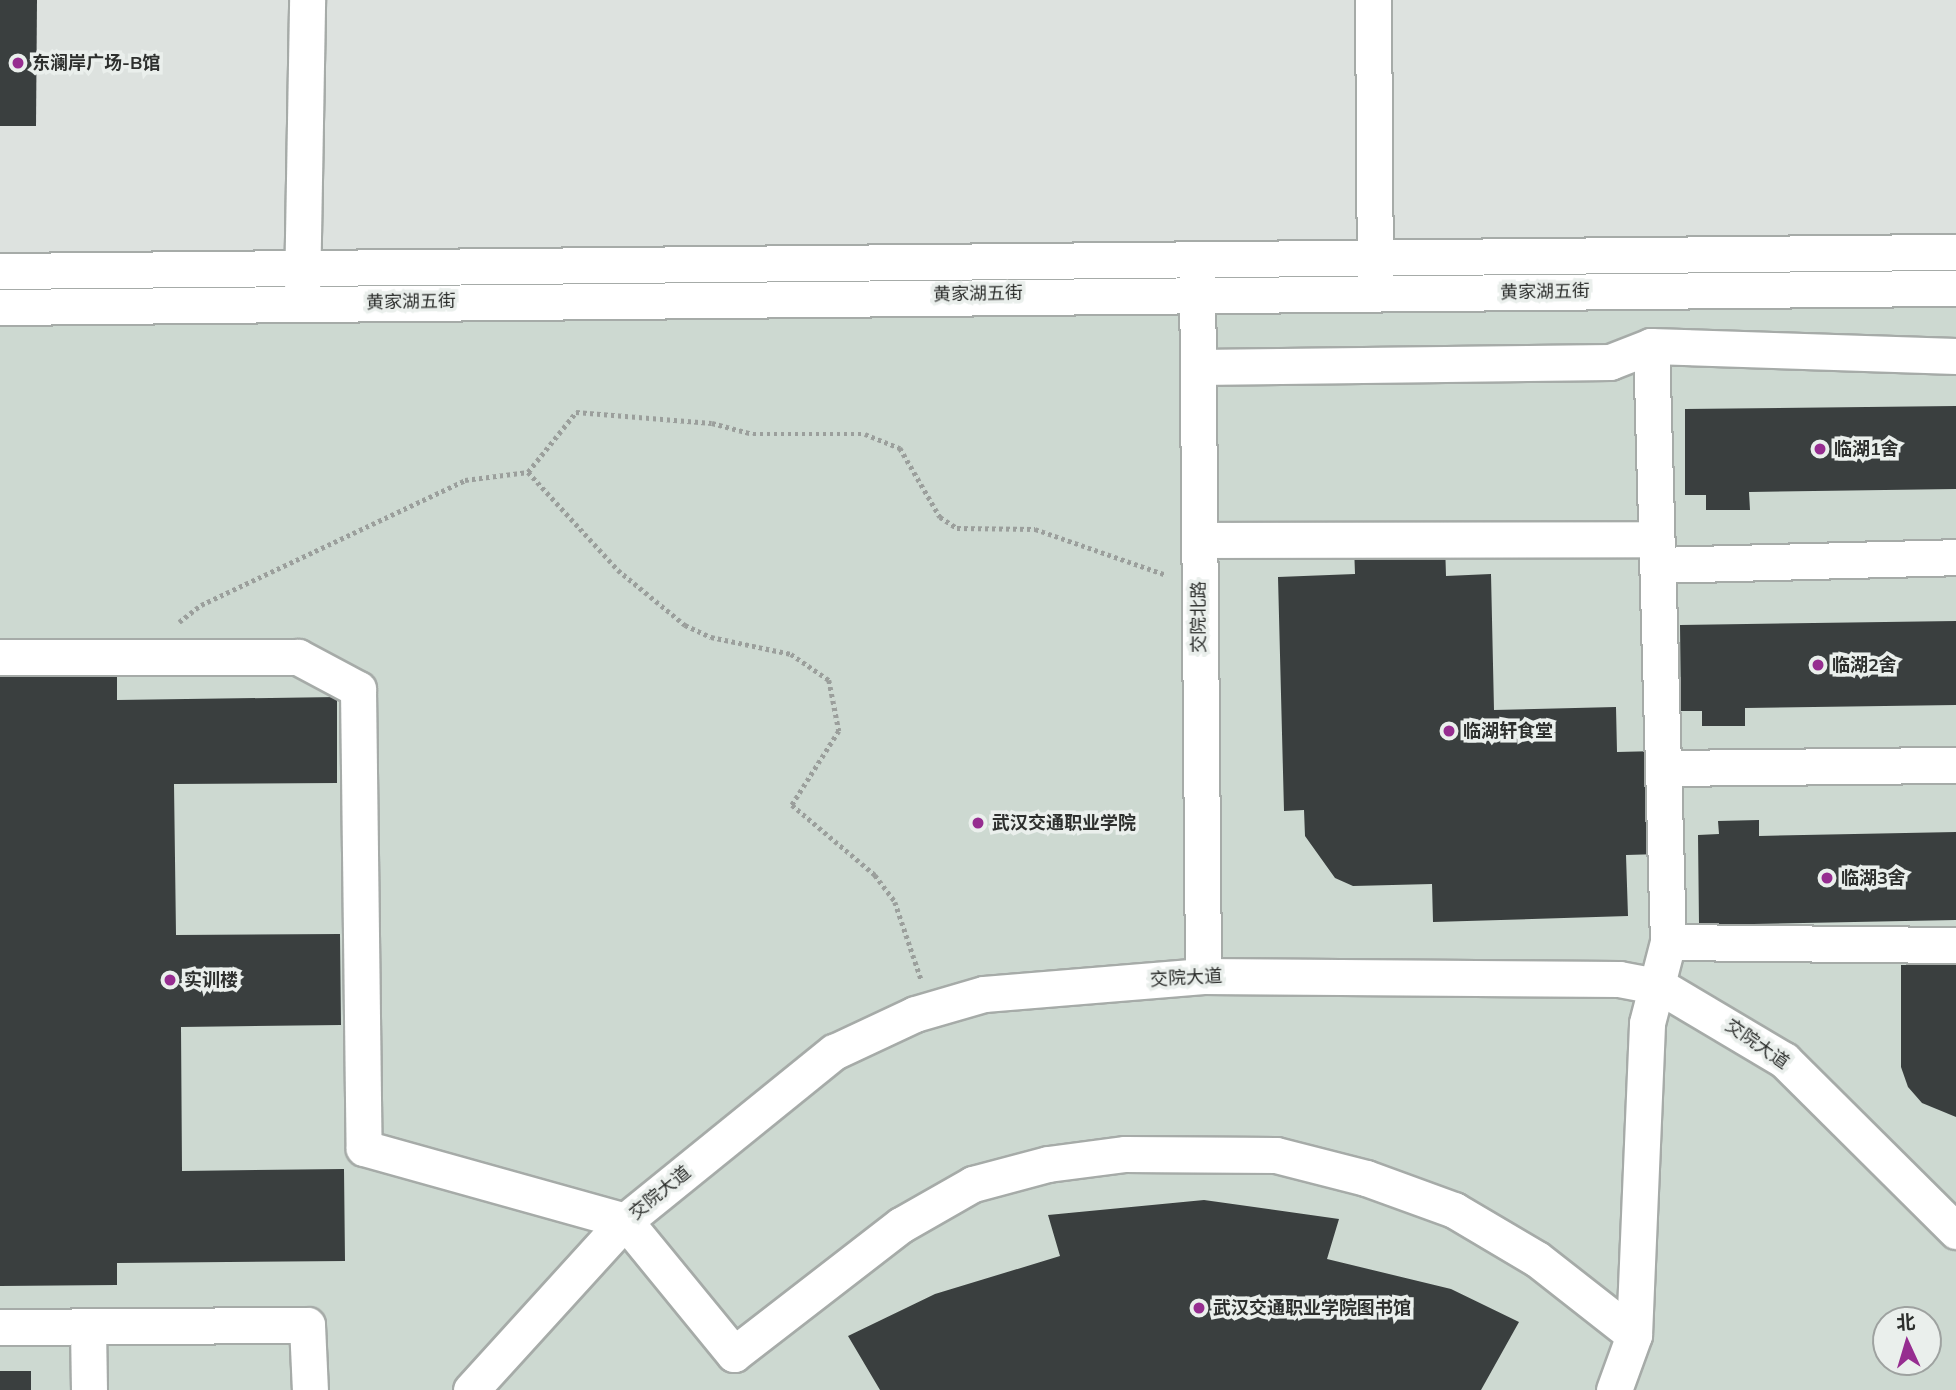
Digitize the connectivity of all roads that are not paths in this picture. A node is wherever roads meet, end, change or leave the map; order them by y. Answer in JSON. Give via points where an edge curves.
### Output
{"nodes":[{"id":1,"x":307,"y":0,"type":"edge"},
{"id":2,"x":1373,"y":0,"type":"edge"},
{"id":3,"x":1956,"y":252,"type":"edge"},
{"id":4,"x":1375,"y":258,"type":"junction"},
{"id":5,"x":303,"y":270,"type":"junction"},
{"id":6,"x":0,"y":271,"type":"edge"},
{"id":7,"x":1197,"y":275,"type":"junction"},
{"id":8,"x":1956,"y":288,"type":"edge"},
{"id":9,"x":1376,"y":293,"type":"junction"},
{"id":10,"x":302,"y":304,"type":"junction"},
{"id":11,"x":0,"y":307,"type":"edge"},
{"id":12,"x":1651,"y":346,"type":"junction"},
{"id":13,"x":1956,"y":356,"type":"edge"},
{"id":14,"x":1198,"y":367,"type":"junction"},
{"id":15,"x":1199,"y":540,"type":"junction"},
{"id":16,"x":1657,"y":552,"type":"junction"},
{"id":17,"x":1956,"y":557,"type":"edge"},
{"id":18,"x":0,"y":657,"type":"edge"},
{"id":19,"x":1956,"y":765,"type":"edge"},
{"id":20,"x":1662,"y":768,"type":"junction"},
{"id":21,"x":1668,"y":942,"type":"junction"},
{"id":22,"x":1956,"y":944,"type":"edge"},
{"id":23,"x":1203,"y":976,"type":"junction"},
{"id":24,"x":1661,"y":987,"type":"junction"},
{"id":25,"x":625,"y":1221,"type":"junction"},
{"id":26,"x":1956,"y":1231,"type":"edge"},
{"id":27,"x":0,"y":1327,"type":"edge"},
{"id":28,"x":88,"y":1327,"type":"junction"},
{"id":29,"x":1634,"y":1335,"type":"junction"},
{"id":30,"x":89,"y":1390,"type":"edge"},
{"id":31,"x":310,"y":1390,"type":"edge"},
{"id":32,"x":471,"y":1390,"type":"edge"},
{"id":33,"x":1614,"y":1390,"type":"edge"}],
"edges":[{"from":1,"to":5,"type":"street"},
{"from":2,"to":4,"type":"street"},
{"from":3,"to":4,"type":"street","name":"黄家湖五街"},
{"from":4,"to":7,"type":"street","name":"黄家湖五街"},
{"from":4,"to":9,"type":"street"},
{"from":5,"to":6,"type":"street","name":"黄家湖五街"},
{"from":5,"to":7,"type":"street","name":"黄家湖五街"},
{"from":5,"to":10,"type":"street"},
{"from":7,"to":9,"type":"street","name":"黄家湖五街"},
{"from":7,"to":10,"type":"street","name":"黄家湖五街"},
{"from":7,"to":14,"type":"street","name":"交院北路"},
{"from":8,"to":9,"type":"street","name":"黄家湖五街"},
{"from":10,"to":11,"type":"street","name":"黄家湖五街"},
{"from":12,"to":13,"type":"street"},
{"from":12,"to":14,"type":"street","via":[[1610,362]]},
{"from":12,"to":16,"type":"street"},
{"from":14,"to":15,"type":"street","name":"交院北路"},
{"from":15,"to":16,"type":"street"},
{"from":15,"to":23,"type":"street","name":"交院北路"},
{"from":16,"to":17,"type":"street"},
{"from":16,"to":20,"type":"street"},
{"from":18,"to":25,"type":"street","via":[[298,657],[358,689],[364,1148]]},
{"from":19,"to":20,"type":"street"},
{"from":20,"to":21,"type":"street"},
{"from":21,"to":22,"type":"street"},
{"from":21,"to":24,"type":"street"},
{"from":23,"to":24,"type":"street","name":"交院大道","via":[[1619,979]]},
{"from":23,"to":25,"type":"street","name":"交院大道","via":[[984,994],[930,1010],[834,1052]]},
{"from":24,"to":26,"type":"street","name":"交院大道","via":[[1784,1060]]},
{"from":24,"to":29,"type":"street","via":[[1647,1023]]},
{"from":25,"to":29,"type":"street","via":[[734,1354],[901,1226],[974,1184],[1048,1164],[1125,1154],[1276,1155],[1454,1210],[1537,1259]]},
{"from":25,"to":32,"type":"street","name":"交院大道"},
{"from":27,"to":28,"type":"street"},
{"from":28,"to":30,"type":"street"},
{"from":28,"to":31,"type":"street","via":[[307,1325]]},
{"from":29,"to":33,"type":"street"}]}
